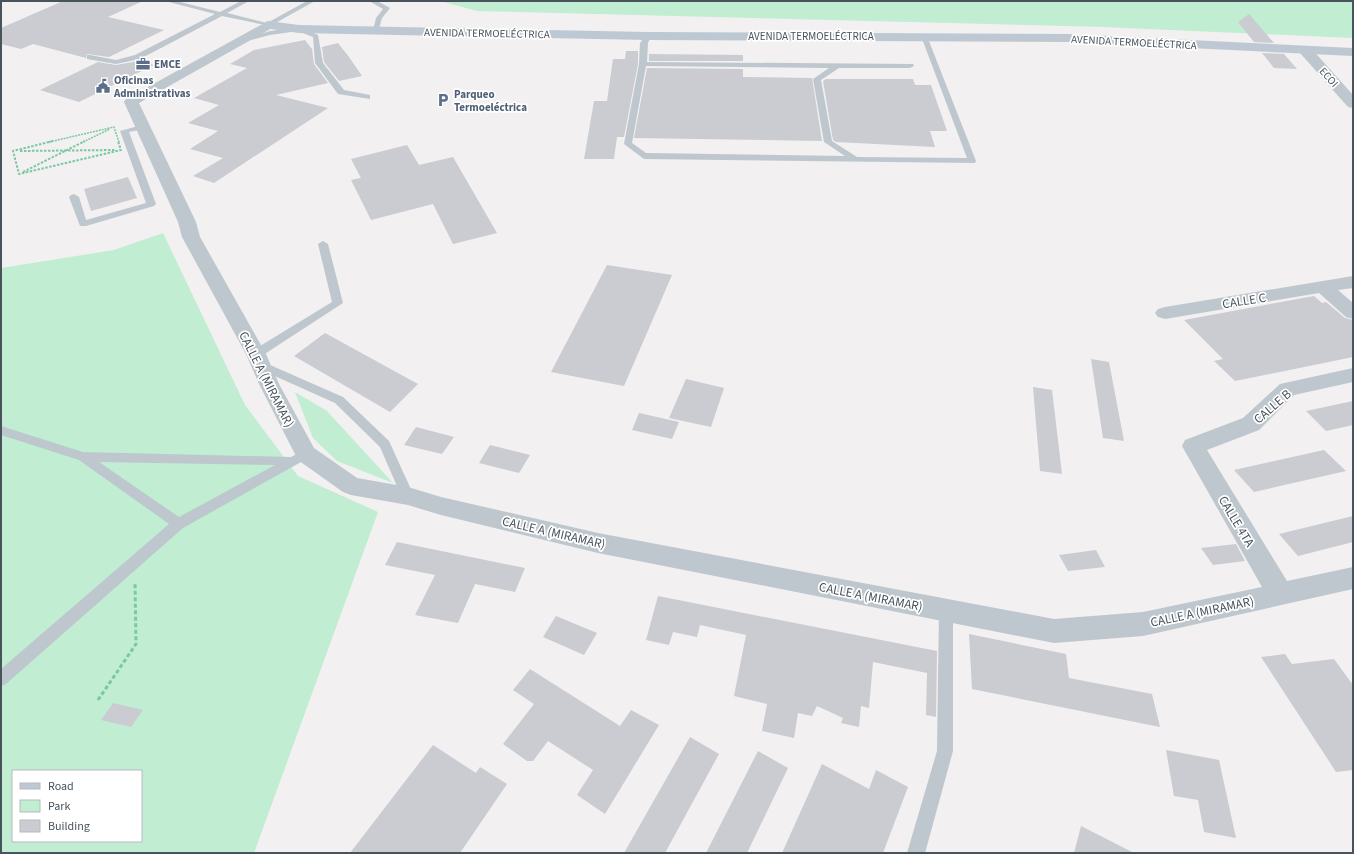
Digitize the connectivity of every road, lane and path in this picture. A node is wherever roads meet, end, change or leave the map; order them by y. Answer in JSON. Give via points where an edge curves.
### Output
{"nodes":[{"id":1,"x":168,"y":1,"type":"edge"},
{"id":2,"x":246,"y":1,"type":"edge"},
{"id":3,"x":319,"y":1,"type":"edge"},
{"id":4,"x":372,"y":1,"type":"edge"},
{"id":5,"x":310,"y":2,"type":"edge"},
{"id":6,"x":221,"y":13,"type":"junction"},
{"id":7,"x":299,"y":22,"type":"junction"},
{"id":8,"x":268,"y":25,"type":"junction"},
{"id":9,"x":376,"y":30,"type":"junction"},
{"id":10,"x":648,"y":36,"type":"junction"},
{"id":11,"x":924,"y":36,"type":"junction"},
{"id":12,"x":238,"y":41,"type":"junction"},
{"id":13,"x":1305,"y":50,"type":"junction"},
{"id":14,"x":1353,"y":52,"type":"edge"},
{"id":15,"x":90,"y":57,"type":"dead end"},
{"id":16,"x":643,"y":64,"type":"junction"},
{"id":17,"x":796,"y":65,"type":"junction"},
{"id":18,"x":838,"y":65,"type":"junction"},
{"id":19,"x":910,"y":66,"type":"dead end"},
{"id":20,"x":817,"y":78,"type":"junction"},
{"id":21,"x":123,"y":80,"type":"dead end"},
{"id":22,"x":134,"y":83,"type":"dead end"},
{"id":23,"x":367,"y":97,"type":"dead end"},
{"id":24,"x":1353,"y":104,"type":"edge"},
{"id":25,"x":142,"y":127,"type":"junction"},
{"id":26,"x":114,"y":128,"type":"junction"},
{"id":27,"x":823,"y":146,"type":"junction"},
{"id":28,"x":67,"y":150,"type":"junction"},
{"id":29,"x":122,"y":150,"type":"junction"},
{"id":30,"x":14,"y":151,"type":"junction"},
{"id":31,"x":808,"y":159,"type":"junction"},
{"id":32,"x":856,"y":160,"type":"junction"},
{"id":33,"x":19,"y":174,"type":"junction"},
{"id":34,"x":74,"y":197,"type":"dead end"},
{"id":35,"x":324,"y":244,"type":"dead end"},
{"id":36,"x":1353,"y":282,"type":"edge"},
{"id":37,"x":1323,"y":287,"type":"junction"},
{"id":38,"x":1165,"y":313,"type":"dead end"},
{"id":39,"x":1353,"y":313,"type":"edge"},
{"id":40,"x":259,"y":360,"type":"junction"},
{"id":41,"x":1353,"y":375,"type":"edge"},
{"id":42,"x":1,"y":430,"type":"edge"},
{"id":43,"x":1193,"y":446,"type":"joint"},
{"id":44,"x":83,"y":457,"type":"junction"},
{"id":45,"x":298,"y":458,"type":"junction"},
{"id":46,"x":408,"y":496,"type":"junction"},
{"id":47,"x":178,"y":524,"type":"junction"},
{"id":48,"x":134,"y":563,"type":"junction"},
{"id":49,"x":1353,"y":578,"type":"edge"},
{"id":50,"x":1281,"y":594,"type":"junction"},
{"id":51,"x":946,"y":610,"type":"junction"},
{"id":52,"x":1,"y":679,"type":"edge"},
{"id":53,"x":98,"y":700,"type":"dead end"},
{"id":54,"x":916,"y":853,"type":"edge"}],
"edges":[{"from":1,"to":6,"type":"lane"},
{"from":2,"to":6,"type":"lane"},
{"from":3,"to":5,"type":"lane"},
{"from":4,"to":9,"type":"lane","via":[[387,8],[379,18]]},
{"from":5,"to":7,"type":"lane"},
{"from":5,"to":8,"type":"lane"},
{"from":6,"to":8,"type":"lane"},
{"from":6,"to":15,"type":"lane","via":[[137,57],[116,62]]},
{"from":7,"to":8,"type":"main road","name":"AVENIDA TERMOELÉCTRICA"},
{"from":7,"to":9,"type":"main road","name":"AVENIDA TERMOELÉCTRICA"},
{"from":7,"to":12,"type":"lane"},
{"from":7,"to":23,"type":"lane","via":[[316,36],[319,64],[341,92]]},
{"from":8,"to":12,"type":"street","name":"CALLE A (MIRAMAR)"},
{"from":9,"to":10,"type":"main road","name":"AVENIDA TERMOELÉCTRICA"},
{"from":10,"to":11,"type":"main road","name":"AVENIDA TERMOELÉCTRICA"},
{"from":10,"to":16,"type":"lane","via":[[644,43]]},
{"from":11,"to":13,"type":"main road","name":"AVENIDA TERMOELÉCTRICA","via":[[1067,38]]},
{"from":11,"to":32,"type":"lane","via":[[972,161]]},
{"from":12,"to":25,"type":"street","name":"CALLE A (MIRAMAR)","via":[[131,102]]},
{"from":13,"to":14,"type":"main road","name":"AVENIDA TERMOELÉCTRICA"},
{"from":13,"to":24,"type":"street","name":"ECOI"},
{"from":16,"to":17,"type":"lane"},
{"from":16,"to":31,"type":"lane","via":[[628,144],[644,156]]},
{"from":17,"to":18,"type":"lane"},
{"from":17,"to":20,"type":"lane"},
{"from":18,"to":19,"type":"lane"},
{"from":18,"to":20,"type":"lane"},
{"from":20,"to":27,"type":"lane"},
{"from":21,"to":22,"type":"path"},
{"from":25,"to":34,"type":"lane","via":[[124,131],[151,204],[83,224]]},
{"from":25,"to":40,"type":"street","name":"CALLE A (MIRAMAR)","via":[[187,222],[191,237]]},
{"from":26,"to":28,"type":"path"},
{"from":26,"to":29,"type":"path"},
{"from":26,"to":30,"type":"path"},
{"from":27,"to":31,"type":"lane"},
{"from":27,"to":32,"type":"lane"},
{"from":28,"to":29,"type":"path"},
{"from":28,"to":30,"type":"path"},
{"from":28,"to":33,"type":"path"},
{"from":29,"to":33,"type":"path"},
{"from":30,"to":33,"type":"path"},
{"from":31,"to":32,"type":"lane"},
{"from":35,"to":40,"type":"lane","via":[[338,303]]},
{"from":36,"to":37,"type":"street","name":"CALLE C"},
{"from":37,"to":38,"type":"street","name":"CALLE C"},
{"from":37,"to":39,"type":"street"},
{"from":40,"to":45,"type":"street","name":"CALLE A (MIRAMAR)"},
{"from":40,"to":46,"type":"lane","via":[[339,400],[385,444]]},
{"from":41,"to":43,"type":"street","name":"CALLE B","via":[[1287,389],[1251,424]]},
{"from":42,"to":44,"type":"lane"},
{"from":43,"to":50,"type":"street","name":"CALLE 4TA"},
{"from":44,"to":45,"type":"lane"},
{"from":44,"to":47,"type":"lane"},
{"from":45,"to":46,"type":"street","name":"CALLE A (MIRAMAR)","via":[[351,486]]},
{"from":45,"to":47,"type":"lane"},
{"from":46,"to":51,"type":"street","name":"CALLE A (MIRAMAR)","via":[[598,543]]},
{"from":47,"to":48,"type":"lane"},
{"from":48,"to":52,"type":"lane"},
{"from":48,"to":53,"type":"path","via":[[136,644]]},
{"from":49,"to":50,"type":"street","name":"CALLE A (MIRAMAR)"},
{"from":50,"to":51,"type":"street","name":"CALLE A (MIRAMAR)","via":[[1143,624],[1054,631]]},
{"from":51,"to":54,"type":"lane","via":[[945,751]]}]}
